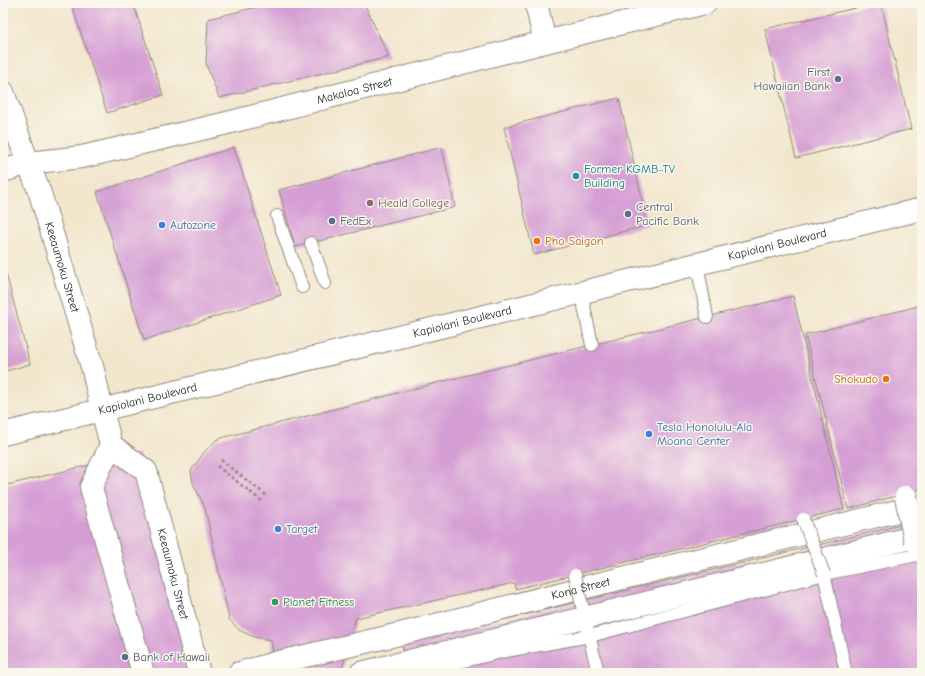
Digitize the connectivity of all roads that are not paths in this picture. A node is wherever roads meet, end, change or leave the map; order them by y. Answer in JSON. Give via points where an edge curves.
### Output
{"nodes":[{"id":1,"x":536,"y":3,"type":"edge"},
{"id":2,"x":705,"y":3,"type":"edge"},
{"id":3,"x":545,"y":42,"type":"junction"},
{"id":4,"x":3,"y":92,"type":"edge"},
{"id":5,"x":28,"y":163,"type":"junction"},
{"id":6,"x":3,"y":171,"type":"edge"},
{"id":7,"x":922,"y":209,"type":"edge"},
{"id":8,"x":277,"y":216,"type":"dead end"},
{"id":9,"x":311,"y":243,"type":"dead end"},
{"id":10,"x":697,"y":264,"type":"junction"},
{"id":11,"x":325,"y":283,"type":"dead end"},
{"id":12,"x":302,"y":288,"type":"dead end"},
{"id":13,"x":582,"y":292,"type":"junction"},
{"id":14,"x":707,"y":317,"type":"dead end"},
{"id":15,"x":592,"y":345,"type":"dead end"},
{"id":16,"x":102,"y":410,"type":"junction"},
{"id":17,"x":3,"y":434,"type":"edge"},
{"id":18,"x":111,"y":445,"type":"junction"},
{"id":19,"x":911,"y":498,"type":"edge"},
{"id":20,"x":803,"y":519,"type":"dead end"},
{"id":21,"x":882,"y":538,"type":"dead end"},
{"id":22,"x":920,"y":539,"type":"edge"},
{"id":23,"x":824,"y":574,"type":"junction"},
{"id":24,"x":772,"y":589,"type":"junction"},
{"id":25,"x":586,"y":590,"type":"junction"},
{"id":26,"x":647,"y":596,"type":"dead end"},
{"id":27,"x":590,"y":636,"type":"junction"},
{"id":28,"x":143,"y":673,"type":"edge"},
{"id":29,"x":199,"y":673,"type":"edge"},
{"id":30,"x":239,"y":673,"type":"edge"},
{"id":31,"x":361,"y":673,"type":"edge"},
{"id":32,"x":414,"y":673,"type":"edge"},
{"id":33,"x":598,"y":673,"type":"edge"},
{"id":34,"x":846,"y":673,"type":"edge"}],
"edges":[{"from":1,"to":3,"type":"street"},
{"from":2,"to":3,"type":"street","name":"Makaloa Street"},
{"from":3,"to":5,"type":"street","name":"Makaloa Street","via":[[216,126],[82,157]]},
{"from":4,"to":5,"type":"street","name":"Keeaumoku Street"},
{"from":5,"to":6,"type":"street","name":"Makaloa Street"},
{"from":5,"to":16,"type":"street","name":"Keeaumoku Street","via":[[40,193],[93,370]]},
{"from":7,"to":10,"type":"street","name":"Kapiolani Boulevard"},
{"from":8,"to":12,"type":"lane"},
{"from":9,"to":11,"type":"lane"},
{"from":10,"to":13,"type":"street","name":"Kapiolani Boulevard"},
{"from":10,"to":14,"type":"lane"},
{"from":13,"to":15,"type":"lane"},
{"from":13,"to":16,"type":"street","name":"Kapiolani Boulevard"},
{"from":16,"to":17,"type":"street","name":"Kapiolani Boulevard"},
{"from":16,"to":18,"type":"street","name":"Keeaumoku Street"},
{"from":18,"to":28,"type":"street","via":[[91,487]]},
{"from":18,"to":29,"type":"street","name":"Keeaumoku Street","via":[[146,471]]},
{"from":19,"to":22,"type":"street","bridge":true},
{"from":19,"to":25,"type":"street","name":"Kona Street"},
{"from":20,"to":23,"type":"lane","bridge":true},
{"from":21,"to":22,"type":"lane"},
{"from":22,"to":23,"type":"lane"},
{"from":22,"to":31,"type":"street"},
{"from":23,"to":24,"type":"lane"},
{"from":23,"to":34,"type":"lane"},
{"from":24,"to":26,"type":"lane","via":[[758,571]]},
{"from":24,"to":27,"type":"lane"},
{"from":25,"to":27,"type":"lane"},
{"from":25,"to":30,"type":"street","name":"Kona Street"},
{"from":27,"to":32,"type":"lane","via":[[506,651]]},
{"from":27,"to":33,"type":"lane"}]}
